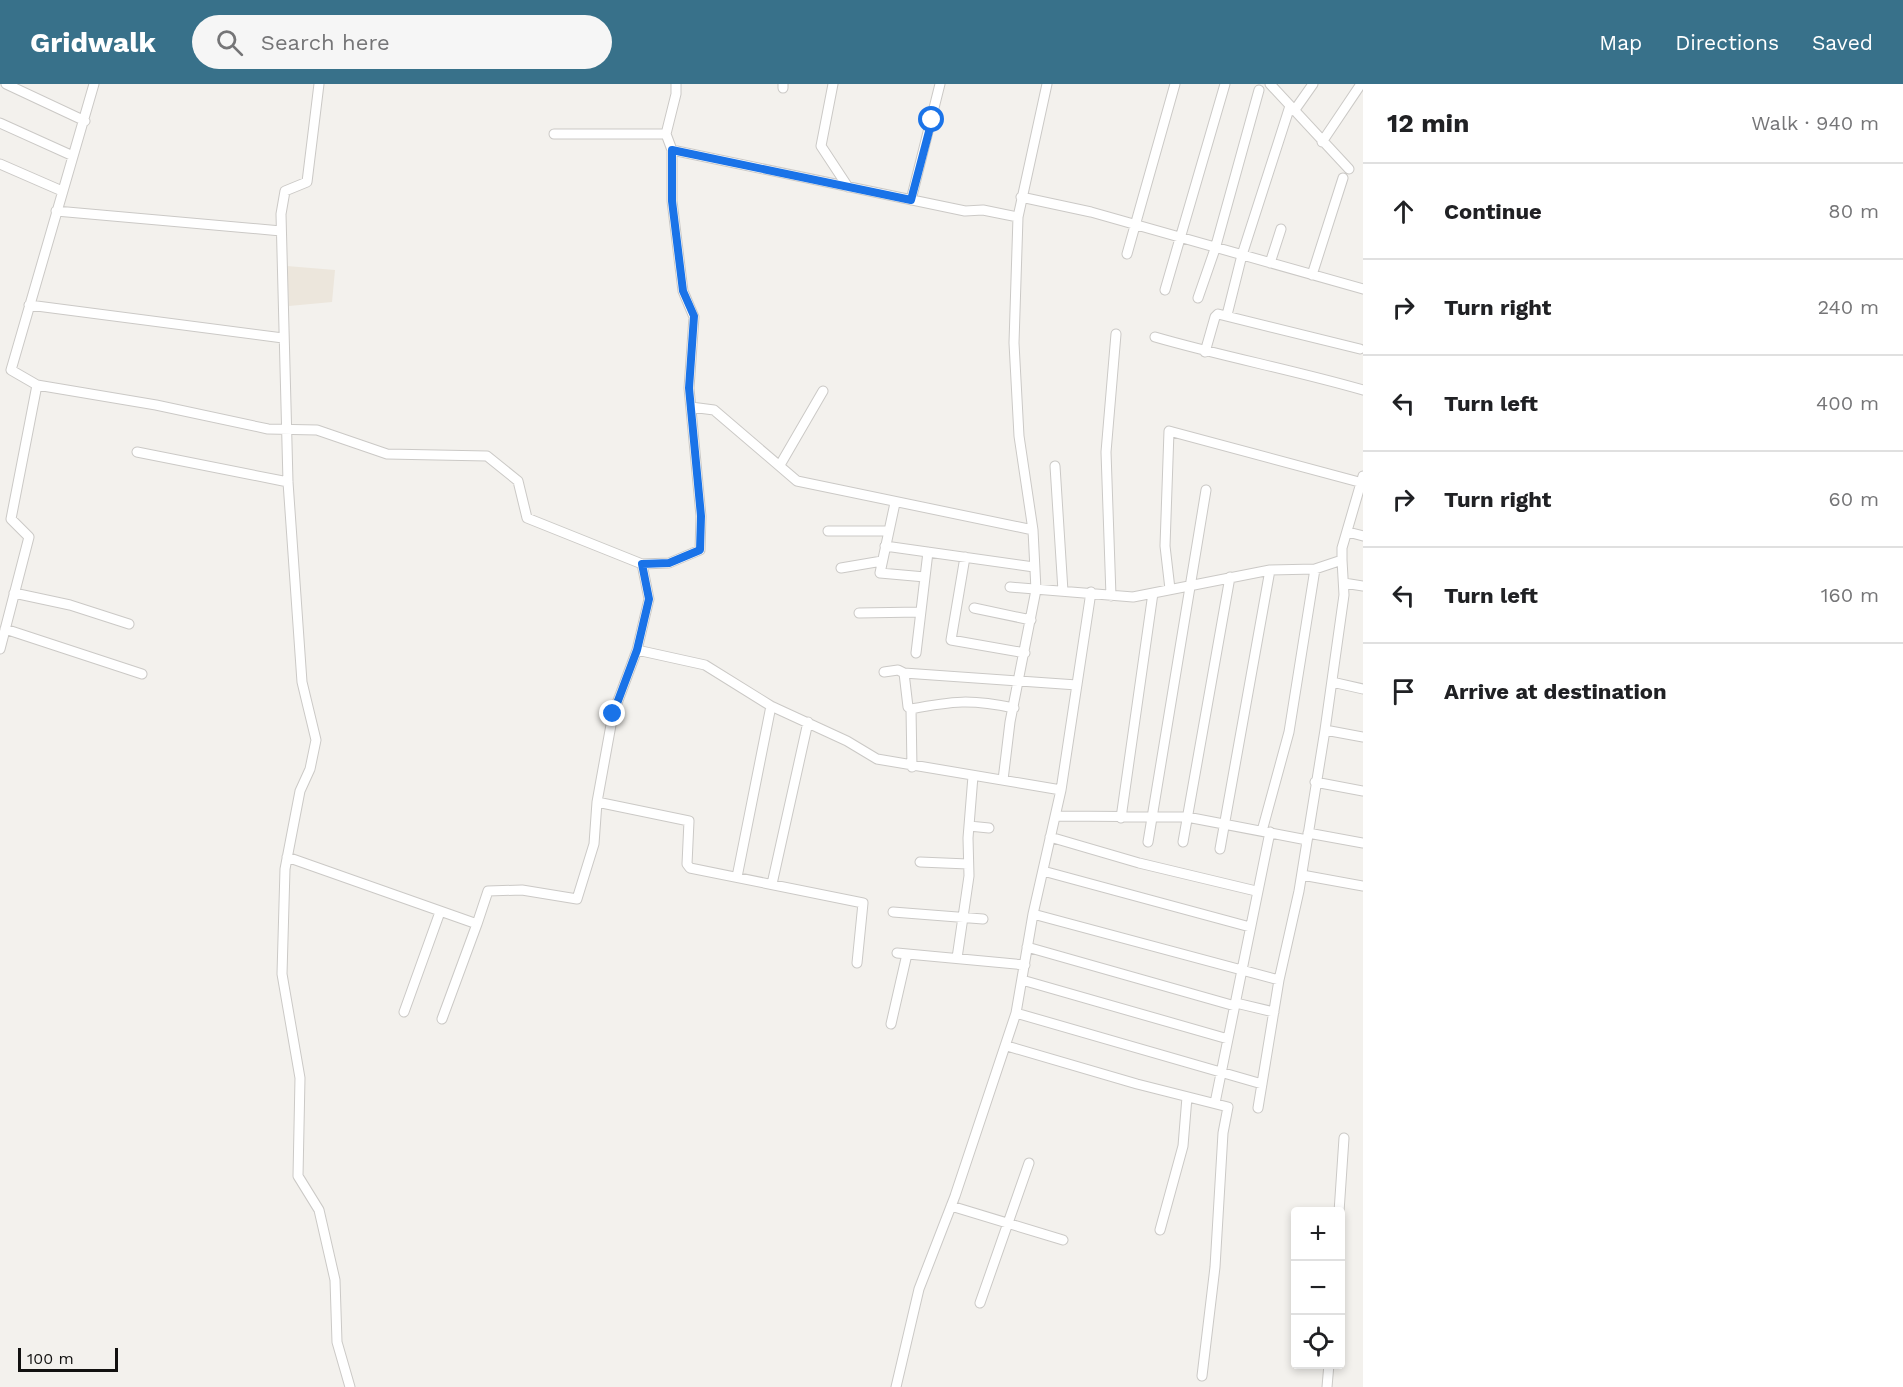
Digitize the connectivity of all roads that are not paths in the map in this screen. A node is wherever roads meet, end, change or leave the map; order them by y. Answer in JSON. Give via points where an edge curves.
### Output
{"nodes":[{"id":1,"x":6,"y":84,"type":"edge"},
{"id":2,"x":93,"y":84,"type":"edge"},
{"id":3,"x":319,"y":84,"type":"edge"},
{"id":4,"x":676,"y":84,"type":"edge"},
{"id":5,"x":833,"y":84,"type":"edge"},
{"id":6,"x":940,"y":84,"type":"edge"},
{"id":7,"x":1047,"y":84,"type":"edge"},
{"id":8,"x":1175,"y":84,"type":"edge"},
{"id":9,"x":1225,"y":84,"type":"edge"},
{"id":10,"x":1270,"y":84,"type":"edge"},
{"id":11,"x":1313,"y":84,"type":"edge"},
{"id":12,"x":1361,"y":84,"type":"edge"},
{"id":13,"x":1259,"y":90,"type":"dead end"},
{"id":14,"x":1292,"y":108,"type":"junction"},
{"id":15,"x":85,"y":121,"type":"junction"},
{"id":16,"x":0,"y":123,"type":"edge"},
{"id":17,"x":554,"y":134,"type":"dead end"},
{"id":18,"x":666,"y":134,"type":"junction"},
{"id":19,"x":1322,"y":142,"type":"junction"},
{"id":20,"x":672,"y":150,"type":"junction"},
{"id":21,"x":73,"y":156,"type":"junction"},
{"id":22,"x":0,"y":164,"type":"edge"},
{"id":23,"x":1349,"y":169,"type":"dead end"},
{"id":24,"x":1343,"y":178,"type":"dead end"},
{"id":25,"x":848,"y":187,"type":"junction"},
{"id":26,"x":62,"y":191,"type":"junction"},
{"id":27,"x":1021,"y":197,"type":"junction"},
{"id":28,"x":911,"y":200,"type":"junction"},
{"id":29,"x":56,"y":211,"type":"junction"},
{"id":30,"x":1018,"y":217,"type":"junction"},
{"id":31,"x":1137,"y":225,"type":"junction"},
{"id":32,"x":1281,"y":229,"type":"dead end"},
{"id":33,"x":281,"y":231,"type":"junction"},
{"id":34,"x":1179,"y":238,"type":"junction"},
{"id":35,"x":1215,"y":249,"type":"junction"},
{"id":36,"x":1127,"y":254,"type":"dead end"},
{"id":37,"x":1242,"y":255,"type":"junction"},
{"id":38,"x":1270,"y":263,"type":"junction"},
{"id":39,"x":1312,"y":275,"type":"junction"},
{"id":40,"x":1363,"y":289,"type":"edge"},
{"id":41,"x":1165,"y":290,"type":"dead end"},
{"id":42,"x":1198,"y":298,"type":"dead end"},
{"id":43,"x":29,"y":306,"type":"junction"},
{"id":44,"x":1227,"y":315,"type":"junction"},
{"id":45,"x":1116,"y":334,"type":"dead end"},
{"id":46,"x":1155,"y":337,"type":"dead end"},
{"id":47,"x":283,"y":338,"type":"junction"},
{"id":48,"x":1360,"y":349,"type":"dead end"},
{"id":49,"x":1205,"y":352,"type":"junction"},
{"id":50,"x":37,"y":385,"type":"junction"},
{"id":51,"x":824,"y":390,"type":"dead end"},
{"id":52,"x":1363,"y":390,"type":"edge"},
{"id":53,"x":691,"y":407,"type":"junction"},
{"id":54,"x":288,"y":429,"type":"junction"},
{"id":55,"x":137,"y":452,"type":"dead end"},
{"id":56,"x":780,"y":465,"type":"junction"},
{"id":57,"x":1055,"y":466,"type":"dead end"},
{"id":58,"x":1362,"y":480,"type":"edge"},
{"id":59,"x":288,"y":482,"type":"junction"},
{"id":60,"x":1206,"y":490,"type":"dead end"},
{"id":61,"x":895,"y":503,"type":"junction"},
{"id":62,"x":1033,"y":530,"type":"junction"},
{"id":63,"x":828,"y":531,"type":"dead end"},
{"id":64,"x":888,"y":531,"type":"junction"},
{"id":65,"x":1348,"y":532,"type":"junction"},
{"id":66,"x":1363,"y":536,"type":"edge"},
{"id":67,"x":885,"y":546,"type":"junction"},
{"id":68,"x":928,"y":552,"type":"junction"},
{"id":69,"x":965,"y":557,"type":"junction"},
{"id":70,"x":1342,"y":560,"type":"junction"},
{"id":71,"x":882,"y":561,"type":"junction"},
{"id":72,"x":642,"y":564,"type":"junction"},
{"id":73,"x":1034,"y":567,"type":"junction"},
{"id":74,"x":841,"y":568,"type":"dead end"},
{"id":75,"x":1315,"y":569,"type":"junction"},
{"id":76,"x":1270,"y":570,"type":"junction"},
{"id":77,"x":925,"y":577,"type":"junction"},
{"id":78,"x":1230,"y":577,"type":"junction"},
{"id":79,"x":1344,"y":583,"type":"junction"},
{"id":80,"x":1192,"y":584,"type":"junction"},
{"id":81,"x":1363,"y":585,"type":"edge"},
{"id":82,"x":1010,"y":587,"type":"dead end"},
{"id":83,"x":1170,"y":589,"type":"junction"},
{"id":84,"x":1036,"y":590,"type":"junction"},
{"id":85,"x":1062,"y":591,"type":"junction"},
{"id":86,"x":1091,"y":592,"type":"junction"},
{"id":87,"x":14,"y":593,"type":"junction"},
{"id":88,"x":1153,"y":593,"type":"junction"},
{"id":89,"x":1111,"y":596,"type":"junction"},
{"id":90,"x":974,"y":608,"type":"dead end"},
{"id":91,"x":4,"y":611,"type":"edge"},
{"id":92,"x":920,"y":612,"type":"junction"},
{"id":93,"x":859,"y":613,"type":"dead end"},
{"id":94,"x":1031,"y":620,"type":"junction"},
{"id":95,"x":129,"y":624,"type":"dead end"},
{"id":96,"x":3,"y":636,"type":"edge"},
{"id":97,"x":0,"y":649,"type":"edge"},
{"id":98,"x":637,"y":650,"type":"junction"},
{"id":99,"x":916,"y":653,"type":"dead end"},
{"id":100,"x":1025,"y":653,"type":"junction"},
{"id":101,"x":884,"y":672,"type":"dead end"},
{"id":102,"x":904,"y":673,"type":"junction"},
{"id":103,"x":142,"y":674,"type":"dead end"},
{"id":104,"x":1020,"y":680,"type":"junction"},
{"id":105,"x":1332,"y":682,"type":"junction"},
{"id":106,"x":1077,"y":685,"type":"junction"},
{"id":107,"x":1363,"y":688,"type":"edge"},
{"id":108,"x":771,"y":706,"type":"junction"},
{"id":109,"x":1014,"y":708,"type":"junction"},
{"id":110,"x":911,"y":709,"type":"junction"},
{"id":111,"x":808,"y":722,"type":"junction"},
{"id":112,"x":1325,"y":730,"type":"junction"},
{"id":113,"x":1363,"y":737,"type":"edge"},
{"id":114,"x":912,"y":767,"type":"junction"},
{"id":115,"x":973,"y":776,"type":"junction"},
{"id":116,"x":1004,"y":780,"type":"junction"},
{"id":117,"x":1315,"y":782,"type":"junction"},
{"id":118,"x":1061,"y":790,"type":"junction"},
{"id":119,"x":1363,"y":790,"type":"edge"},
{"id":120,"x":597,"y":802,"type":"junction"},
{"id":121,"x":1056,"y":816,"type":"junction"},
{"id":122,"x":1151,"y":816,"type":"junction"},
{"id":123,"x":1187,"y":817,"type":"junction"},
{"id":124,"x":1121,"y":818,"type":"junction"},
{"id":125,"x":1225,"y":824,"type":"junction"},
{"id":126,"x":969,"y":826,"type":"junction"},
{"id":127,"x":989,"y":828,"type":"dead end"},
{"id":128,"x":1266,"y":832,"type":"junction"},
{"id":129,"x":1308,"y":836,"type":"junction"},
{"id":130,"x":1050,"y":837,"type":"junction"},
{"id":131,"x":1148,"y":842,"type":"dead end"},
{"id":132,"x":1183,"y":842,"type":"dead end"},
{"id":133,"x":1363,"y":843,"type":"edge"},
{"id":134,"x":1220,"y":849,"type":"dead end"},
{"id":135,"x":287,"y":857,"type":"junction"},
{"id":136,"x":921,"y":862,"type":"dead end"},
{"id":137,"x":968,"y":864,"type":"junction"},
{"id":138,"x":1043,"y":871,"type":"junction"},
{"id":139,"x":1302,"y":875,"type":"junction"},
{"id":140,"x":737,"y":877,"type":"junction"},
{"id":141,"x":772,"y":884,"type":"junction"},
{"id":142,"x":1363,"y":886,"type":"edge"},
{"id":143,"x":1256,"y":891,"type":"junction"},
{"id":144,"x":440,"y":912,"type":"junction"},
{"id":145,"x":893,"y":912,"type":"dead end"},
{"id":146,"x":1033,"y":914,"type":"junction"},
{"id":147,"x":963,"y":918,"type":"junction"},
{"id":148,"x":983,"y":919,"type":"dead end"},
{"id":149,"x":477,"y":924,"type":"junction"},
{"id":150,"x":1250,"y":927,"type":"junction"},
{"id":151,"x":1027,"y":947,"type":"junction"},
{"id":152,"x":957,"y":958,"type":"junction"},
{"id":153,"x":857,"y":963,"type":"dead end"},
{"id":154,"x":1024,"y":965,"type":"junction"},
{"id":155,"x":1243,"y":971,"type":"junction"},
{"id":156,"x":1022,"y":980,"type":"junction"},
{"id":157,"x":1279,"y":980,"type":"junction"},
{"id":158,"x":1236,"y":1004,"type":"junction"},
{"id":159,"x":404,"y":1012,"type":"dead end"},
{"id":160,"x":1274,"y":1012,"type":"junction"},
{"id":161,"x":1016,"y":1014,"type":"junction"},
{"id":162,"x":442,"y":1019,"type":"dead end"},
{"id":163,"x":891,"y":1024,"type":"dead end"},
{"id":164,"x":1228,"y":1039,"type":"junction"},
{"id":165,"x":1007,"y":1046,"type":"junction"},
{"id":166,"x":1222,"y":1071,"type":"junction"},
{"id":167,"x":1262,"y":1084,"type":"junction"},
{"id":168,"x":1188,"y":1098,"type":"junction"},
{"id":169,"x":1215,"y":1103,"type":"junction"},
{"id":170,"x":1258,"y":1108,"type":"dead end"},
{"id":171,"x":1344,"y":1138,"type":"dead end"},
{"id":172,"x":1029,"y":1163,"type":"dead end"},
{"id":173,"x":951,"y":1206,"type":"junction"},
{"id":174,"x":1339,"y":1207,"type":"edge"},
{"id":175,"x":1008,"y":1223,"type":"junction"},
{"id":176,"x":1160,"y":1230,"type":"dead end"},
{"id":177,"x":1063,"y":1240,"type":"dead end"},
{"id":178,"x":980,"y":1303,"type":"dead end"},
{"id":179,"x":1329,"y":1369,"type":"edge"},
{"id":180,"x":1203,"y":1376,"type":"dead end"},
{"id":181,"x":351,"y":1387,"type":"edge"},
{"id":182,"x":896,"y":1387,"type":"edge"},
{"id":183,"x":1327,"y":1387,"type":"edge"}],
"edges":[{"from":1,"to":15,"type":"street"},
{"from":2,"to":15,"type":"street"},
{"from":3,"to":33,"type":"street","via":[[308,182],[285,191]]},
{"from":4,"to":18,"type":"street"},
{"from":5,"to":25,"type":"street","via":[[821,146]]},
{"from":6,"to":28,"type":"street"},
{"from":7,"to":27,"type":"street"},
{"from":8,"to":31,"type":"street"},
{"from":9,"to":34,"type":"street"},
{"from":10,"to":14,"type":"street"},
{"from":11,"to":14,"type":"street"},
{"from":12,"to":19,"type":"street"},
{"from":13,"to":35,"type":"street"},
{"from":14,"to":19,"type":"street"},
{"from":14,"to":37,"type":"street"},
{"from":15,"to":21,"type":"street"},
{"from":16,"to":21,"type":"street"},
{"from":17,"to":18,"type":"street"},
{"from":18,"to":20,"type":"street"},
{"from":19,"to":23,"type":"street"},
{"from":20,"to":25,"type":"street"},
{"from":20,"to":53,"type":"street","via":[[672,201],[683,291],[694,316]]},
{"from":21,"to":26,"type":"street"},
{"from":22,"to":26,"type":"street"},
{"from":24,"to":39,"type":"street"},
{"from":25,"to":28,"type":"street"},
{"from":26,"to":29,"type":"street"},
{"from":27,"to":30,"type":"street"},
{"from":27,"to":31,"type":"street"},
{"from":28,"to":30,"type":"street"},
{"from":29,"to":33,"type":"street"},
{"from":29,"to":43,"type":"street"},
{"from":30,"to":62,"type":"street","via":[[1014,343],[1019,436]]},
{"from":31,"to":34,"type":"street"},
{"from":31,"to":36,"type":"street"},
{"from":32,"to":38,"type":"street"},
{"from":33,"to":47,"type":"street"},
{"from":34,"to":35,"type":"street"},
{"from":34,"to":41,"type":"street"},
{"from":35,"to":37,"type":"street"},
{"from":35,"to":42,"type":"street"},
{"from":37,"to":38,"type":"street"},
{"from":37,"to":44,"type":"street"},
{"from":38,"to":39,"type":"street"},
{"from":39,"to":40,"type":"street"},
{"from":43,"to":47,"type":"street"},
{"from":43,"to":50,"type":"street","via":[[11,370]]},
{"from":44,"to":48,"type":"street"},
{"from":44,"to":49,"type":"street","via":[[1215,317]]},
{"from":45,"to":89,"type":"street","via":[[1106,452]]},
{"from":46,"to":49,"type":"street"},
{"from":47,"to":54,"type":"street"},
{"from":49,"to":52,"type":"street"},
{"from":50,"to":54,"type":"street","via":[[268,429]]},
{"from":50,"to":87,"type":"street","via":[[11,519],[29,537]]},
{"from":51,"to":56,"type":"street"},
{"from":53,"to":56,"type":"street","via":[[714,410]]},
{"from":53,"to":72,"type":"street","via":[[701,516],[700,550],[669,563]]},
{"from":54,"to":59,"type":"street"},
{"from":54,"to":72,"type":"street","via":[[317,430],[387,454],[487,456],[518,481],[527,518]]},
{"from":55,"to":59,"type":"street"},
{"from":56,"to":61,"type":"street","via":[[797,481],[809,485]]},
{"from":57,"to":85,"type":"street"},
{"from":58,"to":65,"type":"street"},
{"from":58,"to":83,"type":"street","via":[[1169,431],[1165,546]]},
{"from":59,"to":135,"type":"street","via":[[302,682],[316,740],[300,791]]},
{"from":60,"to":80,"type":"street"},
{"from":61,"to":62,"type":"street"},
{"from":61,"to":64,"type":"street"},
{"from":62,"to":73,"type":"street"},
{"from":63,"to":64,"type":"street"},
{"from":64,"to":67,"type":"street"},
{"from":65,"to":66,"type":"street"},
{"from":65,"to":70,"type":"street"},
{"from":67,"to":68,"type":"street"},
{"from":67,"to":71,"type":"street"},
{"from":68,"to":69,"type":"street"},
{"from":68,"to":77,"type":"street"},
{"from":69,"to":73,"type":"street"},
{"from":69,"to":100,"type":"street","via":[[951,640]]},
{"from":70,"to":75,"type":"street"},
{"from":70,"to":79,"type":"street"},
{"from":71,"to":74,"type":"street"},
{"from":71,"to":77,"type":"street","via":[[882,575]]},
{"from":72,"to":98,"type":"street","via":[[649,599]]},
{"from":73,"to":84,"type":"street"},
{"from":75,"to":76,"type":"street"},
{"from":75,"to":128,"type":"street","via":[[1289,732]]},
{"from":76,"to":78,"type":"street"},
{"from":76,"to":125,"type":"street"},
{"from":77,"to":92,"type":"street"},
{"from":78,"to":80,"type":"street"},
{"from":78,"to":123,"type":"street"},
{"from":79,"to":81,"type":"street"},
{"from":79,"to":105,"type":"street"},
{"from":80,"to":83,"type":"street"},
{"from":80,"to":122,"type":"street"},
{"from":82,"to":84,"type":"street"},
{"from":83,"to":88,"type":"street"},
{"from":84,"to":85,"type":"street"},
{"from":84,"to":94,"type":"street"},
{"from":85,"to":86,"type":"street"},
{"from":86,"to":89,"type":"street"},
{"from":86,"to":106,"type":"street"},
{"from":87,"to":91,"type":"street"},
{"from":87,"to":95,"type":"street"},
{"from":88,"to":89,"type":"street"},
{"from":88,"to":124,"type":"street"},
{"from":90,"to":94,"type":"street"},
{"from":91,"to":96,"type":"street"},
{"from":92,"to":93,"type":"street"},
{"from":92,"to":99,"type":"street"},
{"from":94,"to":100,"type":"street"},
{"from":96,"to":97,"type":"street"},
{"from":96,"to":103,"type":"street"},
{"from":98,"to":108,"type":"street","via":[[705,665]]},
{"from":98,"to":120,"type":"street","via":[[613,714]]},
{"from":100,"to":104,"type":"street"},
{"from":101,"to":102,"type":"street"},
{"from":102,"to":104,"type":"street"},
{"from":102,"to":110,"type":"street"},
{"from":104,"to":106,"type":"street"},
{"from":104,"to":109,"type":"street"},
{"from":105,"to":107,"type":"street"},
{"from":105,"to":112,"type":"street"},
{"from":106,"to":118,"type":"street"},
{"from":108,"to":111,"type":"street"},
{"from":108,"to":140,"type":"street"},
{"from":109,"to":110,"type":"street","via":[[959,700]]},
{"from":109,"to":116,"type":"street"},
{"from":110,"to":114,"type":"street"},
{"from":111,"to":114,"type":"street","via":[[877,759]]},
{"from":111,"to":141,"type":"street"},
{"from":112,"to":113,"type":"street"},
{"from":112,"to":117,"type":"street"},
{"from":114,"to":115,"type":"street"},
{"from":115,"to":116,"type":"street"},
{"from":115,"to":126,"type":"street"},
{"from":116,"to":118,"type":"street"},
{"from":117,"to":119,"type":"street"},
{"from":117,"to":129,"type":"street"},
{"from":118,"to":121,"type":"street"},
{"from":120,"to":140,"type":"street","via":[[688,820],[688,867]]},
{"from":120,"to":149,"type":"street","via":[[594,844],[577,899],[522,890],[488,891]]},
{"from":121,"to":124,"type":"street"},
{"from":121,"to":130,"type":"street"},
{"from":122,"to":123,"type":"street"},
{"from":122,"to":124,"type":"street"},
{"from":122,"to":131,"type":"street"},
{"from":123,"to":125,"type":"street"},
{"from":123,"to":132,"type":"street"},
{"from":125,"to":128,"type":"street"},
{"from":125,"to":134,"type":"street"},
{"from":126,"to":127,"type":"street"},
{"from":126,"to":137,"type":"street"},
{"from":128,"to":129,"type":"street"},
{"from":128,"to":143,"type":"street"},
{"from":129,"to":133,"type":"street"},
{"from":129,"to":139,"type":"street"},
{"from":130,"to":138,"type":"street"},
{"from":130,"to":143,"type":"street"},
{"from":135,"to":144,"type":"street"},
{"from":135,"to":181,"type":"street","via":[[282,974],[300,1078],[298,1176],[319,1210],[335,1280],[337,1342]]},
{"from":136,"to":137,"type":"street"},
{"from":137,"to":147,"type":"street"},
{"from":138,"to":146,"type":"street"},
{"from":138,"to":150,"type":"street"},
{"from":139,"to":142,"type":"street"},
{"from":139,"to":157,"type":"street"},
{"from":140,"to":141,"type":"street"},
{"from":141,"to":153,"type":"street","via":[[863,903]]},
{"from":143,"to":150,"type":"street"},
{"from":144,"to":149,"type":"street"},
{"from":144,"to":159,"type":"street"},
{"from":145,"to":147,"type":"street"},
{"from":146,"to":151,"type":"street"},
{"from":146,"to":155,"type":"street"},
{"from":147,"to":148,"type":"street"},
{"from":147,"to":152,"type":"street"},
{"from":149,"to":162,"type":"street"},
{"from":150,"to":155,"type":"street"},
{"from":151,"to":154,"type":"street"},
{"from":151,"to":158,"type":"street"},
{"from":152,"to":154,"type":"street"},
{"from":152,"to":163,"type":"street","via":[[902,954]]},
{"from":154,"to":156,"type":"street"},
{"from":155,"to":157,"type":"street"},
{"from":155,"to":158,"type":"street"},
{"from":156,"to":161,"type":"street"},
{"from":156,"to":164,"type":"street"},
{"from":157,"to":160,"type":"street"},
{"from":158,"to":160,"type":"street"},
{"from":158,"to":164,"type":"street"},
{"from":160,"to":167,"type":"street"},
{"from":161,"to":165,"type":"street"},
{"from":161,"to":166,"type":"street"},
{"from":164,"to":166,"type":"street"},
{"from":165,"to":168,"type":"street"},
{"from":165,"to":173,"type":"street"},
{"from":166,"to":167,"type":"street"},
{"from":166,"to":169,"type":"street"},
{"from":167,"to":170,"type":"street"},
{"from":168,"to":169,"type":"street"},
{"from":168,"to":176,"type":"street","via":[[1183,1146]]},
{"from":169,"to":180,"type":"street","via":[[1228,1107]]},
{"from":171,"to":174,"type":"street"},
{"from":172,"to":175,"type":"street"},
{"from":173,"to":175,"type":"street"},
{"from":173,"to":182,"type":"street","via":[[919,1289]]},
{"from":175,"to":177,"type":"street"},
{"from":175,"to":178,"type":"street"},
{"from":179,"to":183,"type":"street"}]}
